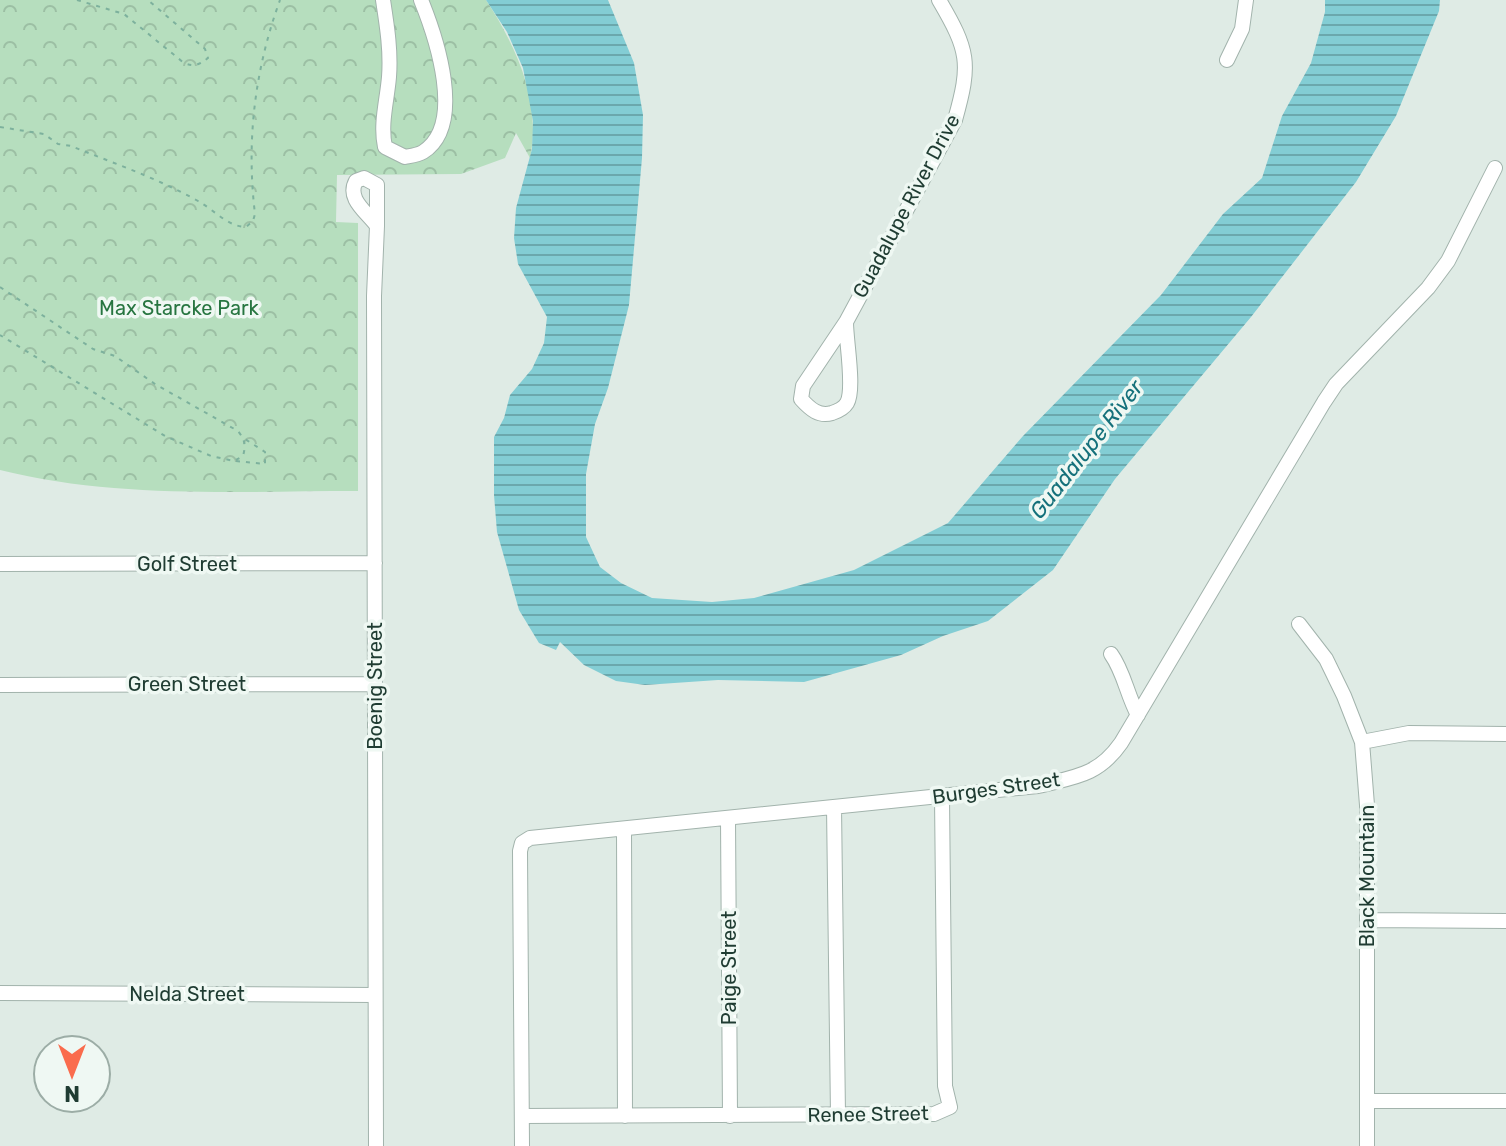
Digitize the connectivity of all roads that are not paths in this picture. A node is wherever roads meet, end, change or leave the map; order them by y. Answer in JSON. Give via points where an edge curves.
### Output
{"nodes":[{"id":1,"x":383,"y":0,"type":"edge"},
{"id":2,"x":421,"y":0,"type":"edge"},
{"id":3,"x":939,"y":0,"type":"edge"},
{"id":4,"x":1246,"y":0,"type":"edge"},
{"id":5,"x":1227,"y":60,"type":"dead end"},
{"id":6,"x":1495,"y":168,"type":"dead end"},
{"id":7,"x":377,"y":226,"type":"dead end"},
{"id":8,"x":846,"y":322,"type":"junction"},
{"id":9,"x":375,"y":563,"type":"junction"},
{"id":10,"x":0,"y":564,"type":"edge"},
{"id":11,"x":1299,"y":624,"type":"dead end"},
{"id":12,"x":1111,"y":654,"type":"dead end"},
{"id":13,"x":374,"y":684,"type":"junction"},
{"id":14,"x":0,"y":685,"type":"edge"},
{"id":15,"x":1138,"y":715,"type":"junction"},
{"id":16,"x":1506,"y":734,"type":"edge"},
{"id":17,"x":1362,"y":742,"type":"junction"},
{"id":18,"x":942,"y":797,"type":"junction"},
{"id":19,"x":834,"y":807,"type":"junction"},
{"id":20,"x":728,"y":819,"type":"junction"},
{"id":21,"x":624,"y":830,"type":"junction"},
{"id":22,"x":1368,"y":920,"type":"junction"},
{"id":23,"x":1506,"y":921,"type":"edge"},
{"id":24,"x":0,"y":993,"type":"edge"},
{"id":25,"x":375,"y":995,"type":"junction"},
{"id":26,"x":1367,"y":1101,"type":"junction"},
{"id":27,"x":1506,"y":1101,"type":"edge"},
{"id":28,"x":838,"y":1115,"type":"junction"},
{"id":29,"x":523,"y":1116,"type":"junction"},
{"id":30,"x":625,"y":1116,"type":"junction"},
{"id":31,"x":730,"y":1116,"type":"junction"},
{"id":32,"x":376,"y":1146,"type":"edge"},
{"id":33,"x":522,"y":1146,"type":"edge"},
{"id":34,"x":1367,"y":1146,"type":"edge"}],
"edges":[{"from":1,"to":2,"type":"street","via":[[389,78],[382,135],[385,147],[405,157],[422,153],[436,139],[445,115],[444,83]]},
{"from":3,"to":8,"type":"street","name":"Guadalupe River Drive","via":[[966,57],[955,120]]},
{"from":4,"to":5,"type":"street","via":[[1242,29]]},
{"from":6,"to":15,"type":"street","name":"Burges Street","via":[[1448,261],[1324,402]]},
{"from":7,"to":9,"type":"street","name":"Boenig Street"},
{"from":8,"to":8,"type":"street","name":"Guadalupe River Drive","via":[[803,386],[801,399],[823,415],[847,405],[851,389]]},
{"from":9,"to":10,"type":"street","name":"Golf Street"},
{"from":9,"to":13,"type":"street","name":"Boenig Street"},
{"from":11,"to":17,"type":"street","name":"Black Mountain","via":[[1326,659]]},
{"from":12,"to":15,"type":"street"},
{"from":13,"to":14,"type":"street","name":"Green Street"},
{"from":13,"to":25,"type":"street","name":"Boenig Street"},
{"from":15,"to":18,"type":"street","name":"Burges Street","via":[[1111,757],[1090,773],[1038,786]]},
{"from":16,"to":17,"type":"street","via":[[1409,733]]},
{"from":17,"to":22,"type":"street","name":"Black Mountain"},
{"from":18,"to":19,"type":"street","name":"Burges Street"},
{"from":18,"to":28,"type":"street","name":"Renee Street","via":[[945,1086],[950,1107],[934,1114]]},
{"from":19,"to":20,"type":"street","name":"Burges Street"},
{"from":19,"to":28,"type":"street"},
{"from":20,"to":21,"type":"street","name":"Burges Street"},
{"from":20,"to":31,"type":"street","name":"Paige Street"},
{"from":21,"to":29,"type":"street","name":"Burges Street","via":[[522,843]]},
{"from":21,"to":30,"type":"street"},
{"from":22,"to":23,"type":"street"},
{"from":22,"to":26,"type":"street","name":"Black Mountain"},
{"from":24,"to":25,"type":"street","name":"Nelda Street"},
{"from":25,"to":32,"type":"street","name":"Boenig Street"},
{"from":26,"to":27,"type":"street"},
{"from":26,"to":34,"type":"street","name":"Black Mountain"},
{"from":28,"to":31,"type":"street","name":"Renee Street"},
{"from":29,"to":30,"type":"street","name":"Renee Street"},
{"from":29,"to":33,"type":"street","name":"Burges Street"},
{"from":30,"to":31,"type":"street","name":"Renee Street"}]}
